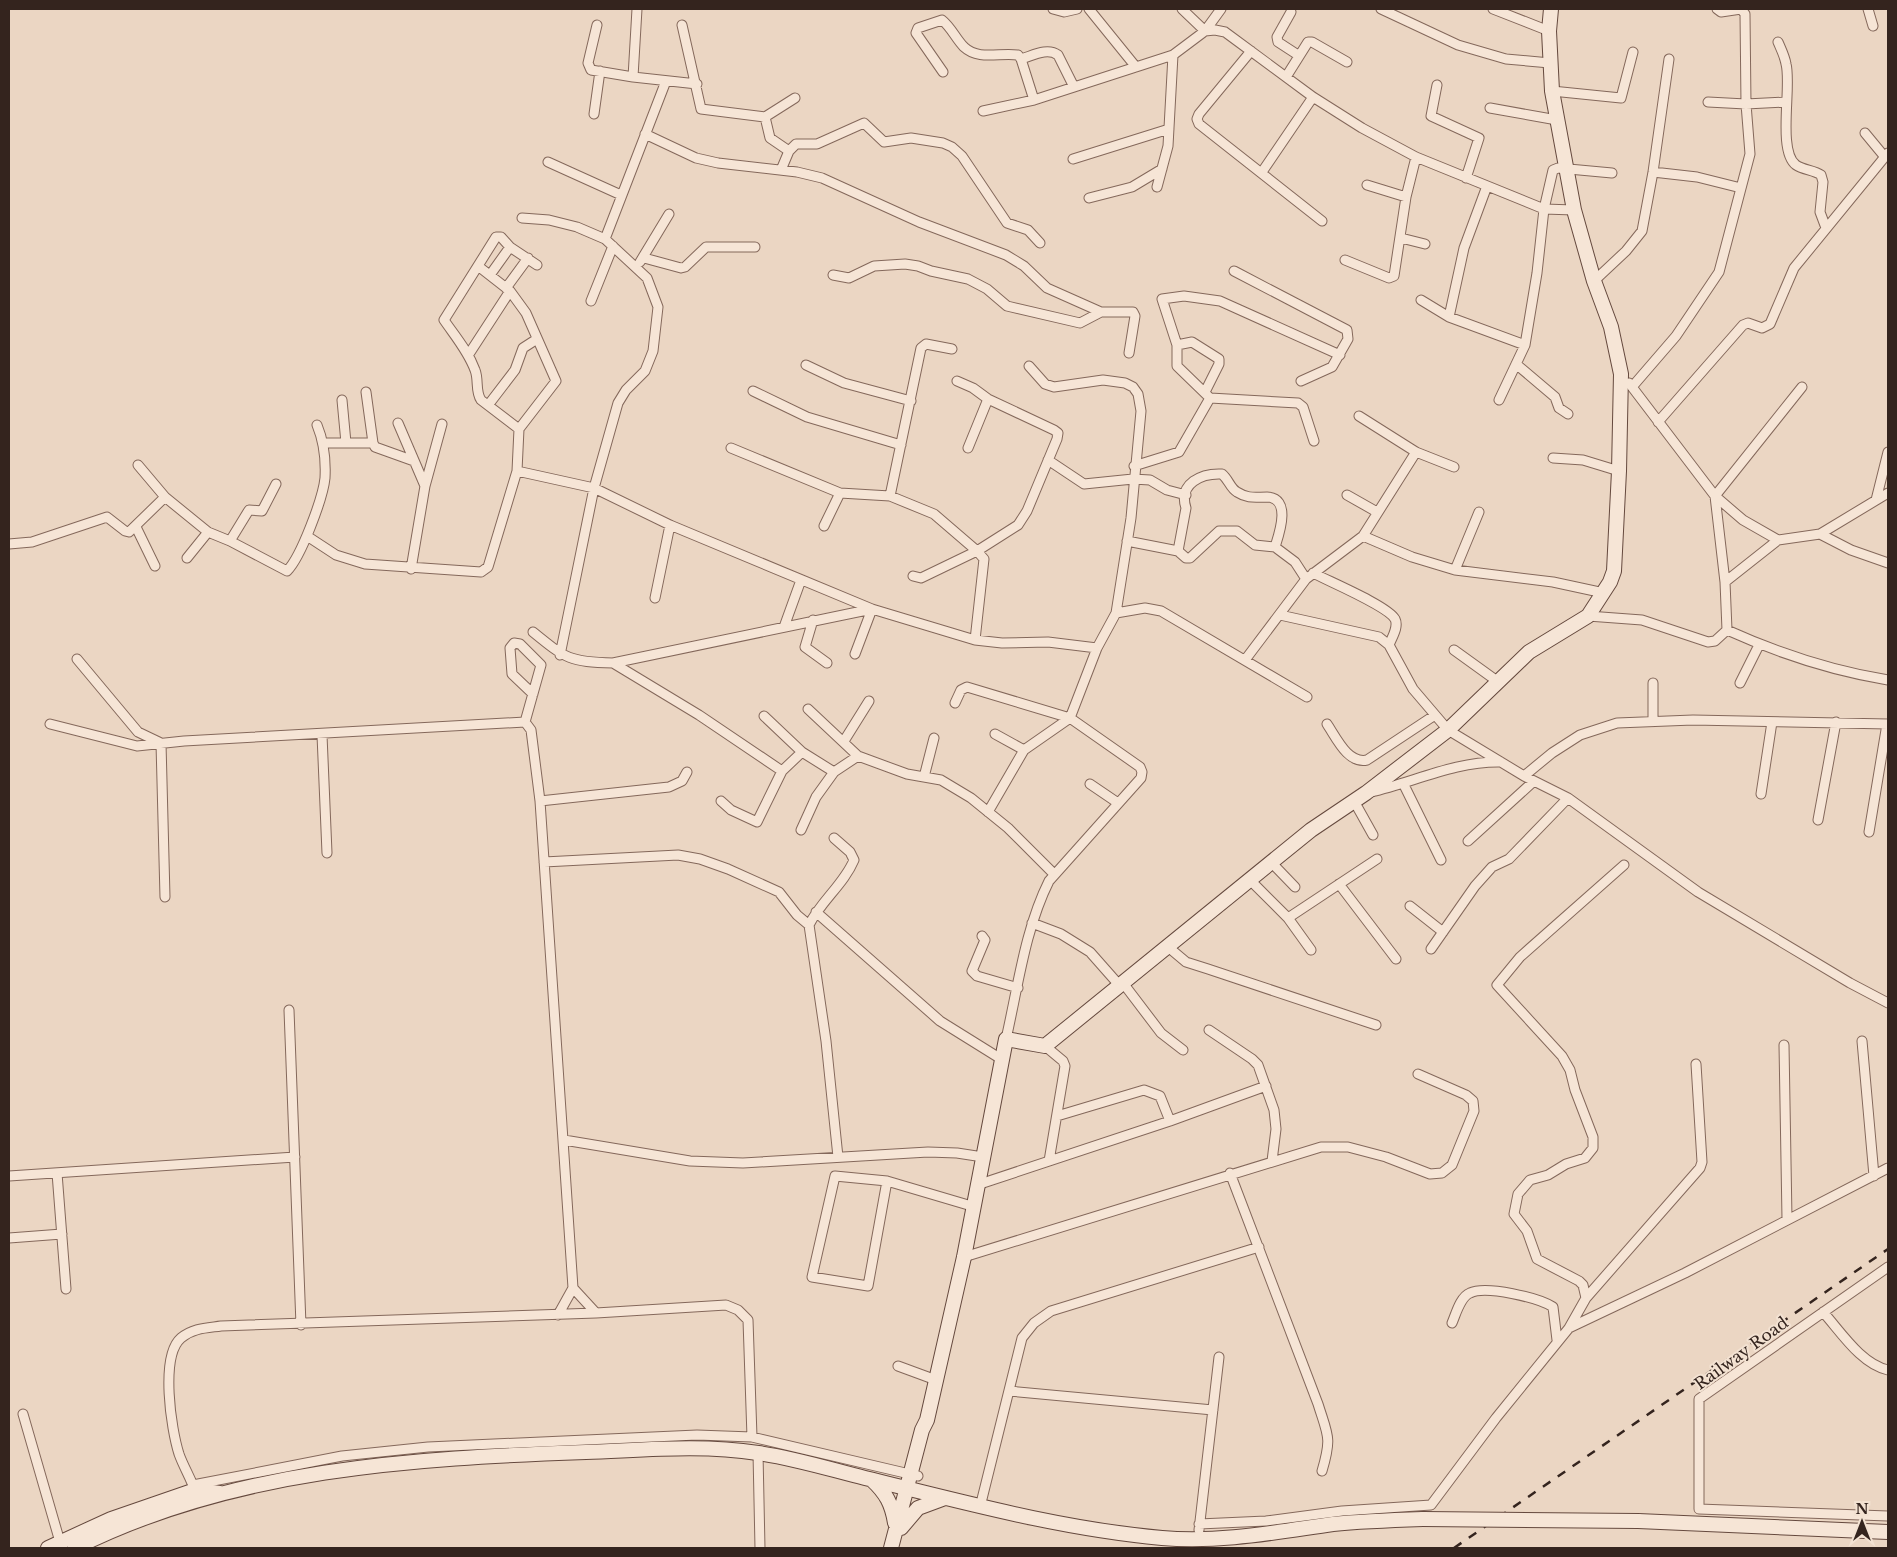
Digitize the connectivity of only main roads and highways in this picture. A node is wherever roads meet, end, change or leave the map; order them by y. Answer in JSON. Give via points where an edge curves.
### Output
{"nodes":[{"id":1,"x":1551,"y":9,"type":"edge"},
{"id":2,"x":871,"y":1480,"type":"junction"},
{"id":3,"x":913,"y":1482,"type":"junction"},
{"id":4,"x":196,"y":1492,"type":"junction"},
{"id":5,"x":946,"y":1498,"type":"junction"},
{"id":6,"x":897,"y":1530,"type":"junction"},
{"id":7,"x":1888,"y":1532,"type":"edge"},
{"id":8,"x":54,"y":1545,"type":"edge"},
{"id":9,"x":75,"y":1548,"type":"edge"},
{"id":10,"x":891,"y":1548,"type":"edge"}],
"edges":[{"from":1,"to":3,"type":"main road","via":[[1552,91],[1574,210],[1611,328],[1621,374],[1614,570],[1604,593],[1588,616],[1529,652],[1448,730],[1366,794],[1270,862],[1045,1046],[1006,1039],[980,1184],[927,1420],[928,1433]]},
{"from":2,"to":3,"type":"main road"},
{"from":2,"to":4,"type":"main road","via":[[758,1453],[642,1443],[420,1461],[303,1476],[223,1494]]},
{"from":2,"to":6,"type":"main road","via":[[888,1496]]},
{"from":3,"to":5,"type":"main road"},
{"from":3,"to":6,"type":"main road"},
{"from":4,"to":8,"type":"main road","via":[[111,1520]]},
{"from":4,"to":9,"type":"main road"},
{"from":5,"to":6,"type":"main road","via":[[918,1508]]},
{"from":5,"to":7,"type":"main road","bridge":true,"via":[[1095,1530],[1198,1539],[1268,1528],[1423,1519],[1638,1521]]},
{"from":6,"to":10,"type":"main road"}]}
